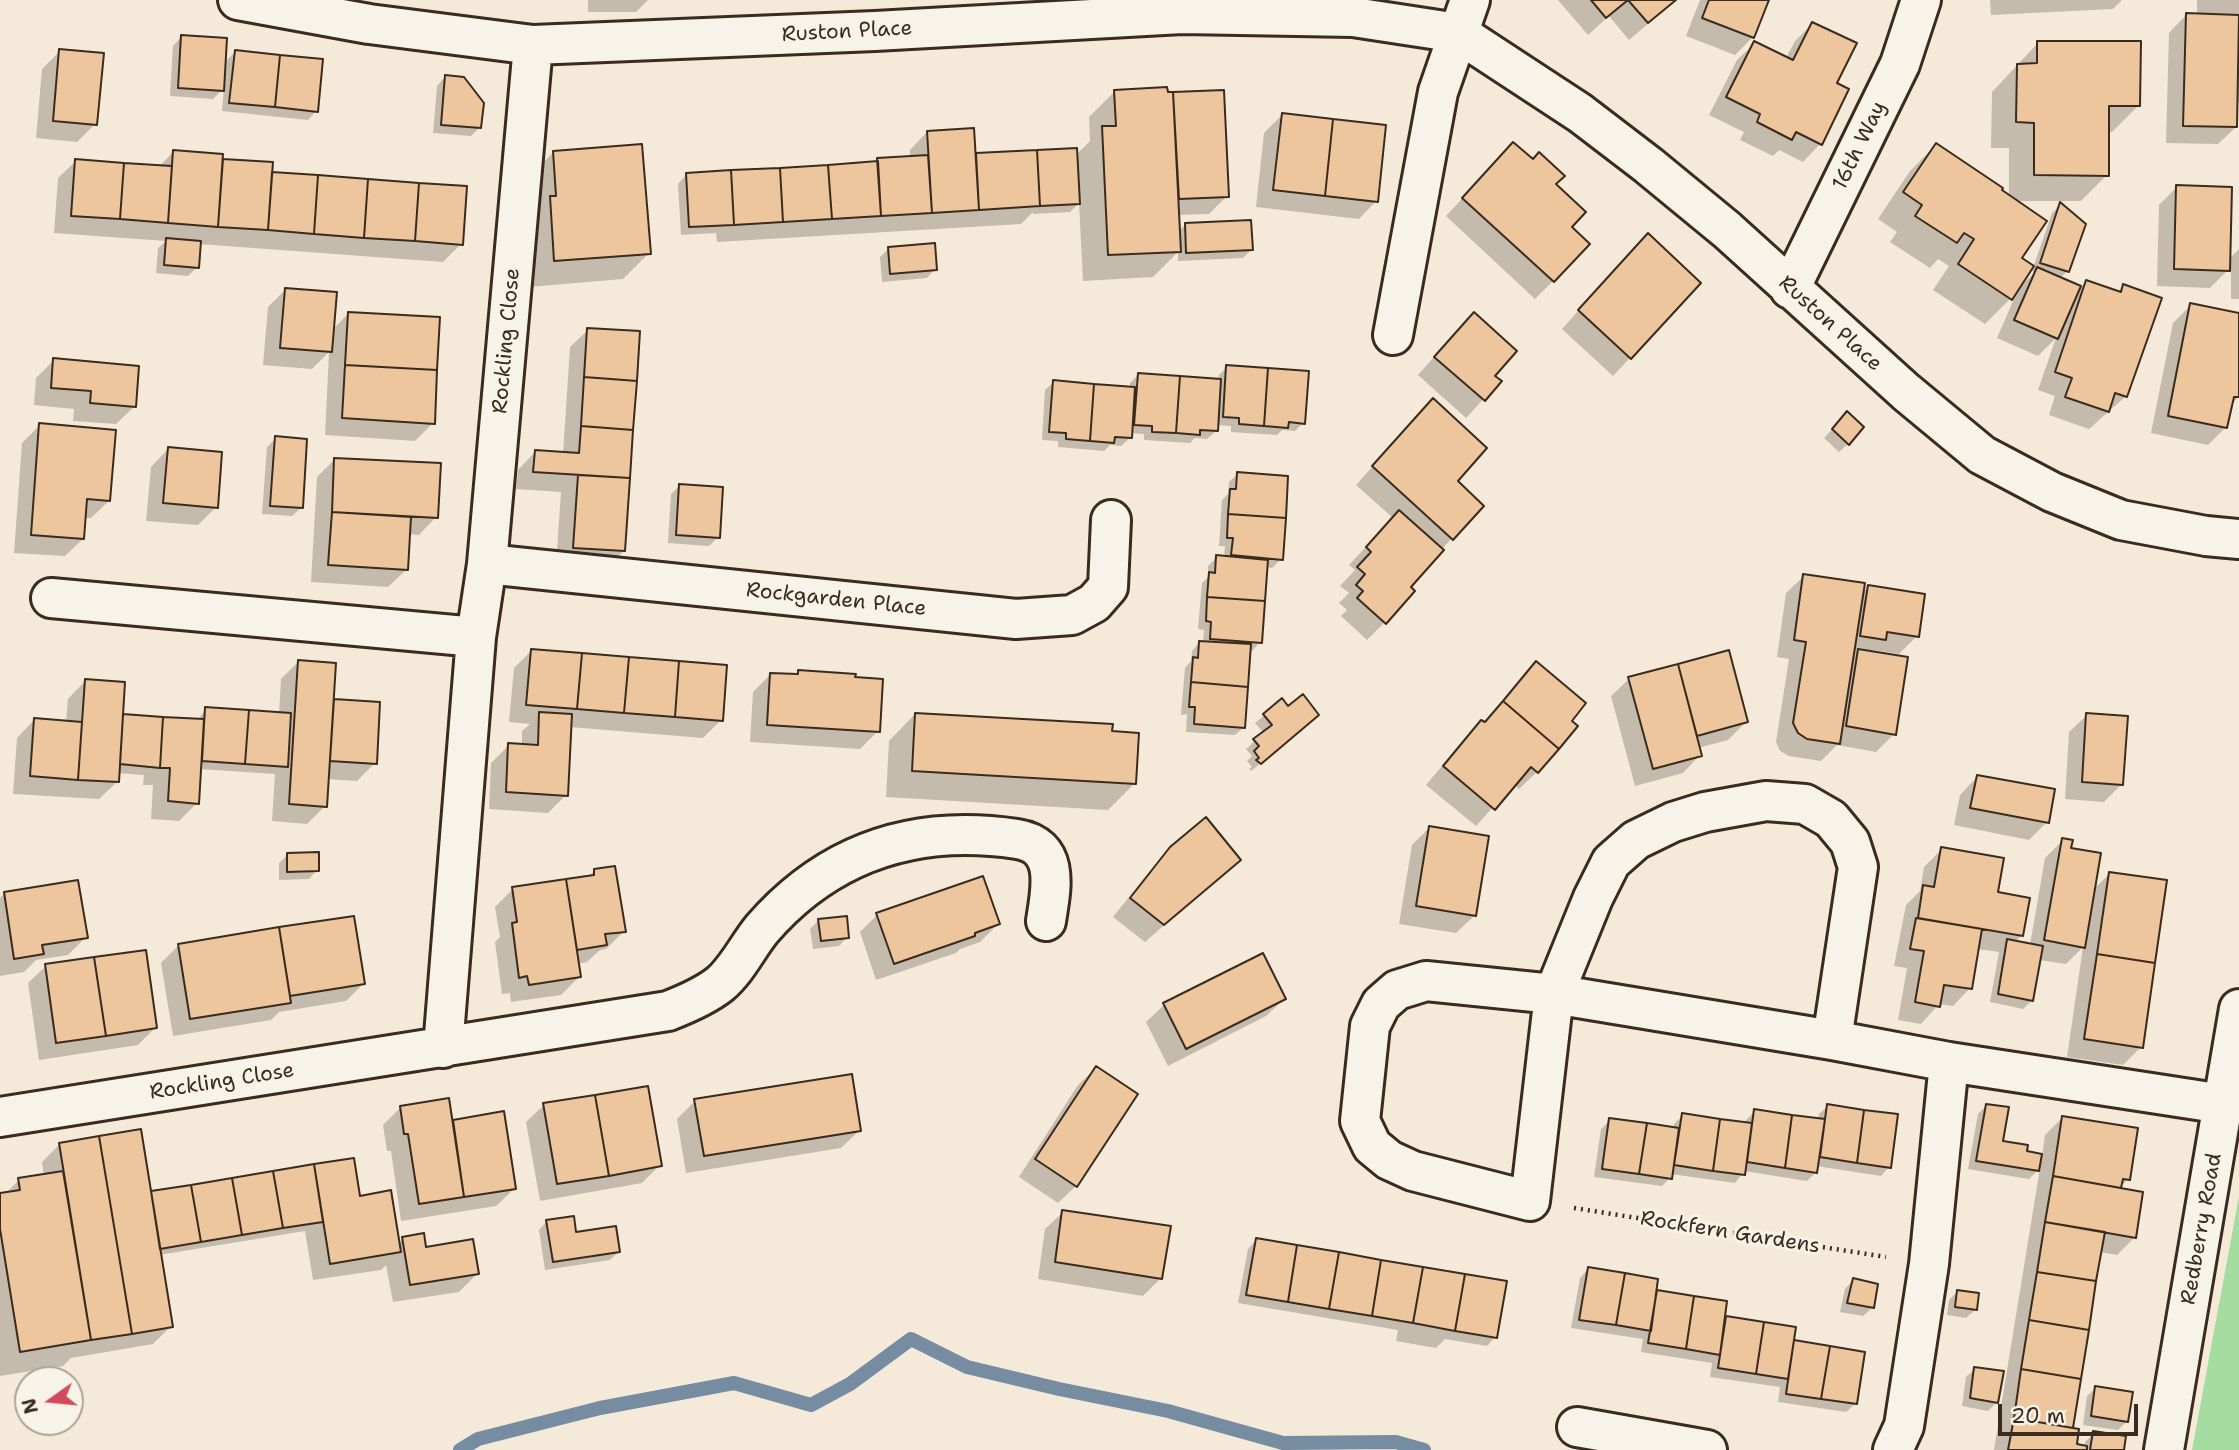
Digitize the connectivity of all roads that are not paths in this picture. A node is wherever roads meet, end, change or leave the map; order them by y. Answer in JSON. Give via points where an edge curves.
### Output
{"nodes":[{"id":1,"x":239,"y":0,"type":"edge"},
{"id":2,"x":1921,"y":0,"type":"edge"},
{"id":3,"x":1464,"y":16,"type":"edge"},
{"id":4,"x":533,"y":45,"type":"junction"},
{"id":5,"x":1790,"y":289,"type":"junction"},
{"id":6,"x":1393,"y":335,"type":"dead end"},
{"id":7,"x":1111,"y":520,"type":"dead end"},
{"id":8,"x":2239,"y":540,"type":"edge"},
{"id":9,"x":487,"y":564,"type":"junction"},
{"id":10,"x":51,"y":598,"type":"dead end"},
{"id":11,"x":476,"y":637,"type":"junction"},
{"id":12,"x":1046,"y":921,"type":"dead end"},
{"id":13,"x":1554,"y":994,"type":"junction"},
{"id":14,"x":2239,"y":1009,"type":"edge"},
{"id":15,"x":1832,"y":1040,"type":"junction"},
{"id":16,"x":443,"y":1048,"type":"junction"},
{"id":17,"x":1949,"y":1062,"type":"junction"},
{"id":18,"x":2223,"y":1104,"type":"junction"},
{"id":19,"x":0,"y":1116,"type":"edge"},
{"id":20,"x":1577,"y":1427,"type":"dead end"},
{"id":21,"x":1707,"y":1450,"type":"edge"},
{"id":22,"x":1893,"y":1450,"type":"edge"},
{"id":23,"x":2164,"y":1450,"type":"edge"}],
"edges":[{"from":1,"to":4,"type":"street","name":"Ruston Place","via":[[369,24]]},
{"from":2,"to":5,"type":"street","name":"16th Way","via":[[1900,64]]},
{"from":3,"to":4,"type":"street","name":"Ruston Place","via":[[1182,14]]},
{"from":3,"to":5,"type":"street","name":"Ruston Place","via":[[1727,230]]},
{"from":3,"to":6,"type":"street","via":[[1438,92]]},
{"from":4,"to":9,"type":"street","name":"Rockling Close"},
{"from":5,"to":8,"type":"street","name":"Ruston Place","via":[[1982,455],[2052,492],[2121,520]]},
{"from":7,"to":9,"type":"street","name":"Rockgarden Place","via":[[1108,587],[1094,603],[1072,615],[1045,617],[1016,619]]},
{"from":9,"to":11,"type":"street","name":"Rockling Close"},
{"from":10,"to":11,"type":"street"},
{"from":11,"to":16,"type":"street","name":"Rockling Close"},
{"from":12,"to":16,"type":"street","name":"Rockling Close","via":[[1052,883],[1045,854],[1030,841],[948,835],[912,839],[872,850],[828,870],[793,896],[721,984],[690,1002],[668,1011]]},
{"from":13,"to":13,"type":"street","via":[[1530,1201],[1413,1171],[1372,1146],[1360,1121],[1370,1026],[1381,1004],[1397,990],[1426,981]]},
{"from":13,"to":15,"type":"street"},
{"from":13,"to":15,"type":"street","via":[[1611,862],[1636,840],[1705,812],[1766,801],[1805,804],[1831,819],[1850,842],[1858,867]]},
{"from":14,"to":18,"type":"street","name":"Redberry Road"},
{"from":15,"to":17,"type":"street"},
{"from":16,"to":19,"type":"street","name":"Rockling Close"},
{"from":17,"to":18,"type":"street"},
{"from":17,"to":22,"type":"street","via":[[1929,1264],[1903,1426]]},
{"from":18,"to":23,"type":"street","name":"Redberry Road"},
{"from":20,"to":21,"type":"street"}]}
